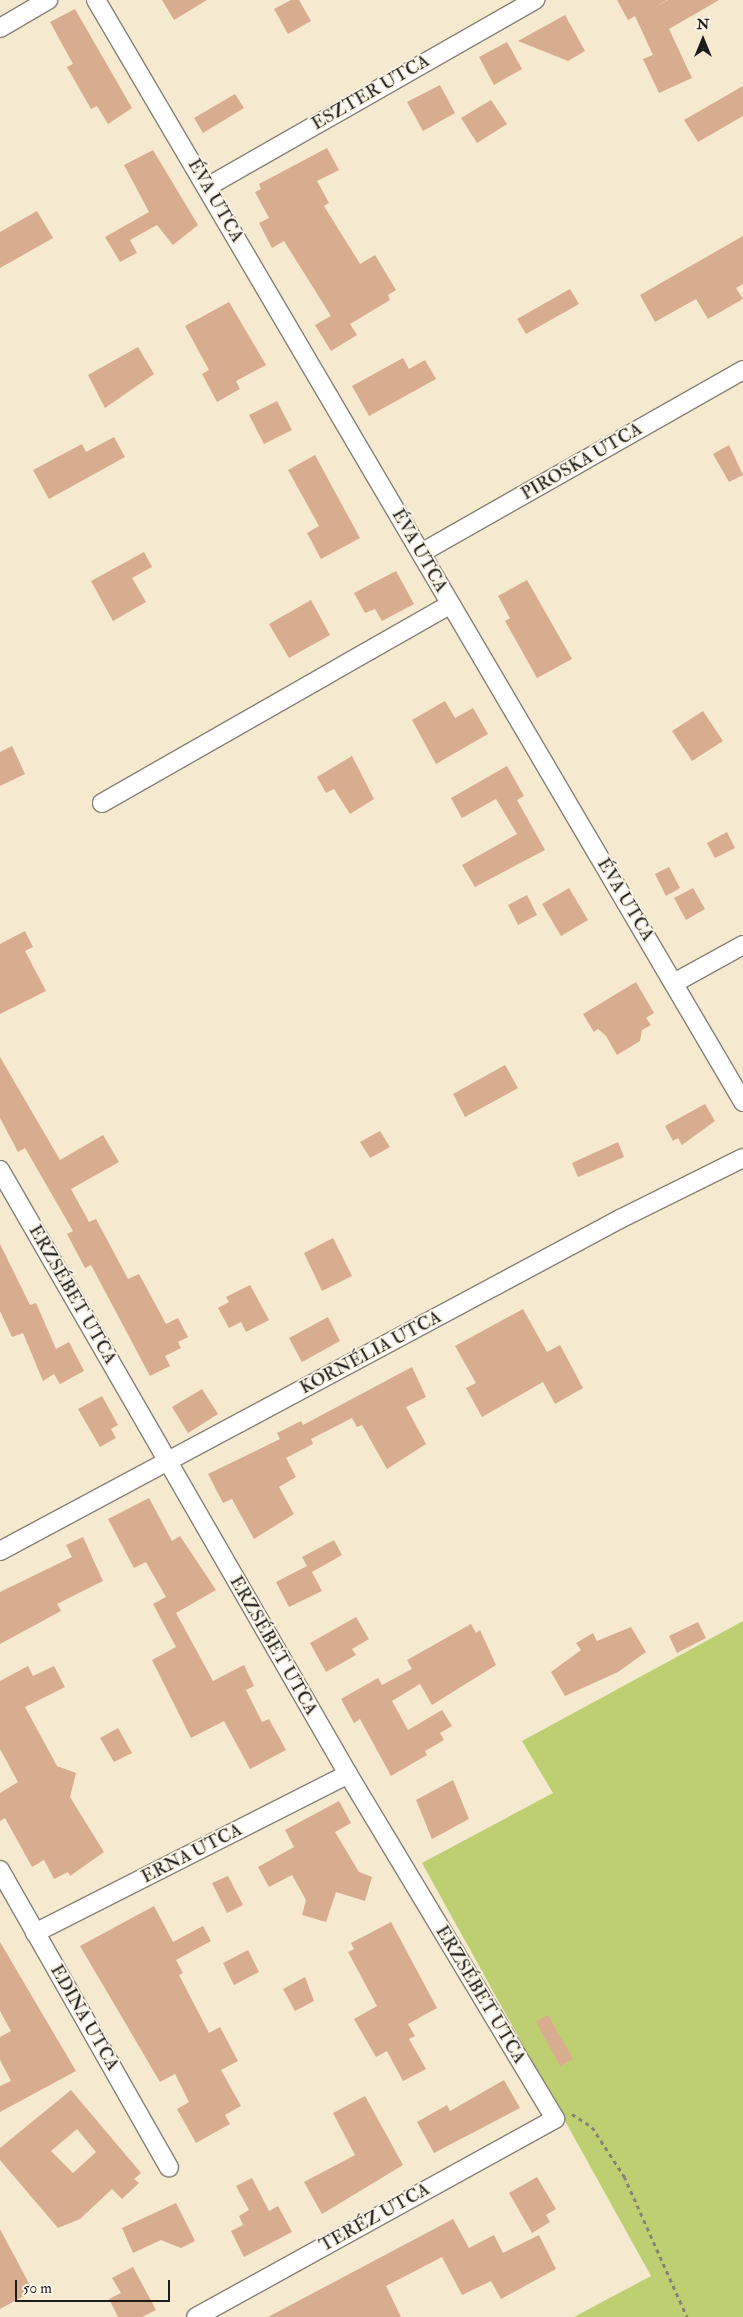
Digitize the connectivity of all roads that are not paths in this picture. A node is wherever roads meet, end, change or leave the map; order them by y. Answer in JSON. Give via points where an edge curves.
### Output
{"nodes":[{"id":1,"x":48,"y":0,"type":"edge"},
{"id":2,"x":96,"y":0,"type":"edge"},
{"id":3,"x":534,"y":0,"type":"edge"},
{"id":4,"x":0,"y":28,"type":"edge"},
{"id":5,"x":206,"y":187,"type":"junction"},
{"id":6,"x":743,"y":370,"type":"edge"},
{"id":7,"x":421,"y":553,"type":"junction"},
{"id":8,"x":450,"y":605,"type":"junction"},
{"id":9,"x":102,"y":804,"type":"dead end"},
{"id":10,"x":743,"y":945,"type":"edge"},
{"id":11,"x":674,"y":982,"type":"junction"},
{"id":12,"x":743,"y":1102,"type":"edge"},
{"id":13,"x":743,"y":1158,"type":"edge"},
{"id":14,"x":0,"y":1170,"type":"edge"},
{"id":15,"x":166,"y":1462,"type":"junction"},
{"id":16,"x":0,"y":1551,"type":"edge"},
{"id":17,"x":348,"y":1774,"type":"junction"},
{"id":18,"x":0,"y":1870,"type":"edge"},
{"id":19,"x":36,"y":1933,"type":"junction"},
{"id":20,"x":555,"y":2119,"type":"joint"},
{"id":21,"x":169,"y":2167,"type":"dead end"},
{"id":22,"x":196,"y":2317,"type":"edge"}],
"edges":[{"from":1,"to":4,"type":"street"},
{"from":2,"to":5,"type":"street","name":"ÉVA UTCA"},
{"from":3,"to":5,"type":"street","name":"ESZTER UTCA"},
{"from":5,"to":7,"type":"street","name":"ÉVA UTCA"},
{"from":6,"to":7,"type":"street","name":"PIROSKA UTCA"},
{"from":7,"to":8,"type":"street","name":"ÉVA UTCA"},
{"from":8,"to":9,"type":"street"},
{"from":8,"to":11,"type":"street","name":"ÉVA UTCA"},
{"from":10,"to":11,"type":"street"},
{"from":11,"to":12,"type":"street","name":"ÉVA UTCA"},
{"from":13,"to":15,"type":"street","name":"KORNÉLIA UTCA"},
{"from":14,"to":15,"type":"street","name":"ERZSÉBET UTCA"},
{"from":15,"to":16,"type":"street","name":"KORNÉLIA UTCA"},
{"from":15,"to":17,"type":"street","name":"ERZSÉBET UTCA"},
{"from":17,"to":19,"type":"street","name":"ERNA UTCA"},
{"from":17,"to":20,"type":"street","name":"ERZSÉBET UTCA"},
{"from":18,"to":19,"type":"street","name":"EDINA UTCA"},
{"from":19,"to":21,"type":"street","name":"EDINA UTCA"},
{"from":20,"to":22,"type":"street","name":"TERÉZ UTCA"}]}
